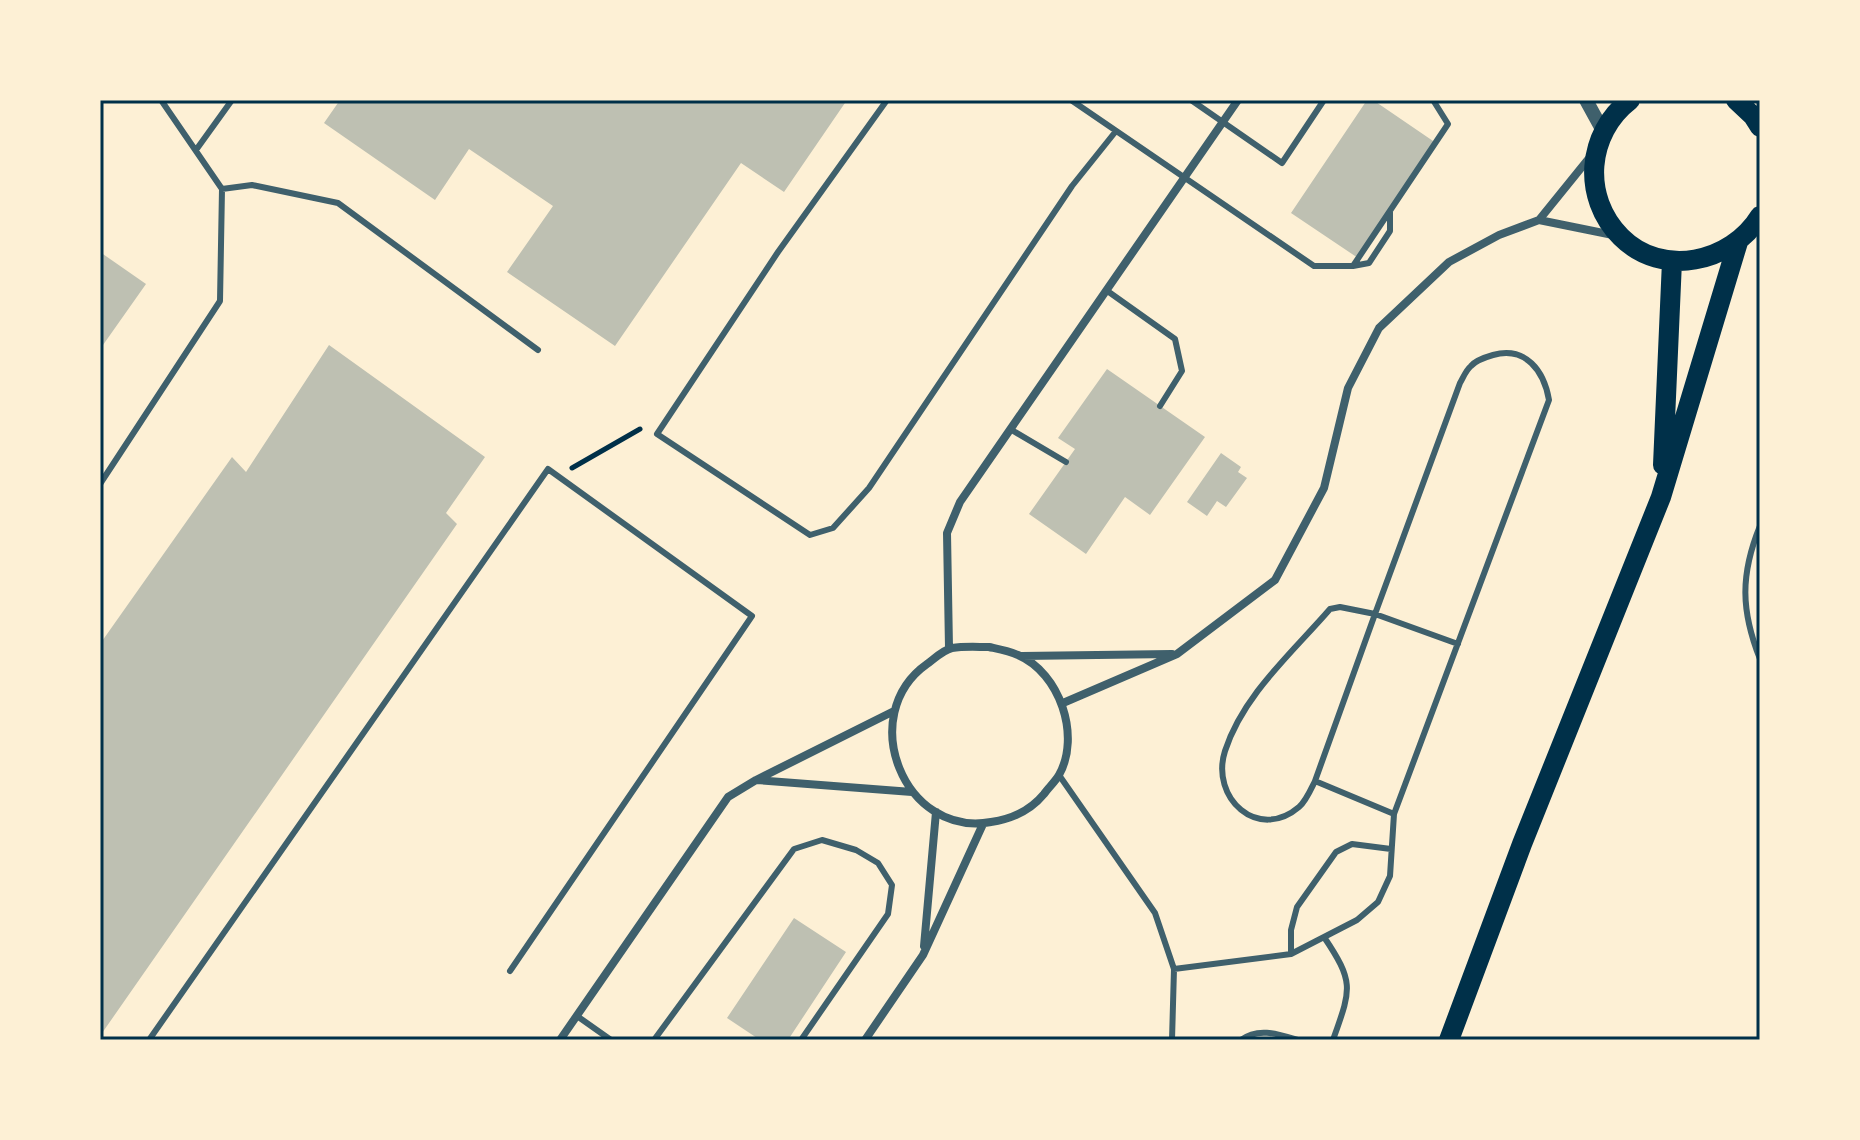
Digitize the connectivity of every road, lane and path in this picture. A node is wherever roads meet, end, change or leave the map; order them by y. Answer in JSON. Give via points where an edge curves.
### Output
{"nodes":[{"id":1,"x":161,"y":100,"type":"edge"},
{"id":2,"x":232,"y":100,"type":"edge"},
{"id":3,"x":887,"y":100,"type":"edge"},
{"id":4,"x":1071,"y":100,"type":"edge"},
{"id":5,"x":1191,"y":100,"type":"edge"},
{"id":6,"x":1238,"y":100,"type":"edge"},
{"id":7,"x":1324,"y":100,"type":"edge"},
{"id":8,"x":1424,"y":100,"type":"edge"},
{"id":9,"x":1433,"y":100,"type":"edge"},
{"id":10,"x":1586,"y":100,"type":"edge"},
{"id":11,"x":1630,"y":100,"type":"edge"},
{"id":12,"x":1736,"y":100,"type":"edge"},
{"id":13,"x":1438,"y":109,"type":"junction"},
{"id":14,"x":1223,"y":122,"type":"junction"},
{"id":15,"x":1760,"y":127,"type":"edge"},
{"id":16,"x":1116,"y":131,"type":"junction"},
{"id":17,"x":1600,"y":140,"type":"junction"},
{"id":18,"x":196,"y":150,"type":"junction"},
{"id":19,"x":1184,"y":178,"type":"junction"},
{"id":20,"x":222,"y":189,"type":"junction"},
{"id":21,"x":1390,"y":211,"type":"junction"},
{"id":22,"x":1760,"y":216,"type":"edge"},
{"id":23,"x":1539,"y":220,"type":"junction"},
{"id":24,"x":1621,"y":237,"type":"junction"},
{"id":25,"x":1738,"y":242,"type":"junction"},
{"id":26,"x":1672,"y":261,"type":"junction"},
{"id":27,"x":1353,"y":266,"type":"junction"},
{"id":28,"x":1106,"y":290,"type":"junction"},
{"id":29,"x":538,"y":350,"type":"dead end"},
{"id":30,"x":1160,"y":406,"type":"dead end"},
{"id":31,"x":672,"y":410,"type":"junction"},
{"id":32,"x":1010,"y":429,"type":"junction"},
{"id":33,"x":1066,"y":462,"type":"dead end"},
{"id":34,"x":557,"y":476,"type":"junction"},
{"id":35,"x":100,"y":484,"type":"edge"},
{"id":36,"x":1661,"y":497,"type":"junction"},
{"id":37,"x":1760,"y":526,"type":"edge"},
{"id":38,"x":1375,"y":614,"type":"junction"},
{"id":39,"x":1458,"y":644,"type":"junction"},
{"id":40,"x":949,"y":648,"type":"junction"},
{"id":41,"x":1177,"y":654,"type":"junction"},
{"id":42,"x":1020,"y":656,"type":"junction"},
{"id":43,"x":1760,"y":659,"type":"edge"},
{"id":44,"x":1063,"y":703,"type":"junction"},
{"id":45,"x":894,"y":711,"type":"junction"},
{"id":46,"x":1059,"y":775,"type":"junction"},
{"id":47,"x":756,"y":780,"type":"junction"},
{"id":48,"x":1315,"y":781,"type":"junction"},
{"id":49,"x":912,"y":792,"type":"junction"},
{"id":50,"x":936,"y":812,"type":"junction"},
{"id":51,"x":1394,"y":814,"type":"junction"},
{"id":52,"x":983,"y":824,"type":"junction"},
{"id":53,"x":1391,"y":849,"type":"junction"},
{"id":54,"x":1324,"y":937,"type":"junction"},
{"id":55,"x":1291,"y":954,"type":"junction"},
{"id":56,"x":923,"y":955,"type":"junction"},
{"id":57,"x":1174,"y":969,"type":"junction"},
{"id":58,"x":510,"y":971,"type":"dead end"},
{"id":59,"x":577,"y":1016,"type":"junction"},
{"id":60,"x":149,"y":1040,"type":"edge"},
{"id":61,"x":560,"y":1040,"type":"edge"},
{"id":62,"x":611,"y":1040,"type":"edge"},
{"id":63,"x":654,"y":1040,"type":"edge"},
{"id":64,"x":801,"y":1040,"type":"edge"},
{"id":65,"x":865,"y":1040,"type":"edge"},
{"id":66,"x":1172,"y":1040,"type":"edge"},
{"id":67,"x":1241,"y":1040,"type":"edge"},
{"id":68,"x":1298,"y":1040,"type":"edge"},
{"id":69,"x":1333,"y":1040,"type":"edge"},
{"id":70,"x":1449,"y":1040,"type":"edge"}],
"edges":[{"from":1,"to":18,"type":"lane"},
{"from":2,"to":18,"type":"lane"},
{"from":3,"to":31,"type":"lane"},
{"from":4,"to":16,"type":"lane"},
{"from":5,"to":14,"type":"lane"},
{"from":6,"to":14,"type":"street"},
{"from":7,"to":14,"type":"lane","via":[[1282,163]]},
{"from":8,"to":13,"type":"lane"},
{"from":9,"to":13,"type":"lane"},
{"from":10,"to":17,"type":"street"},
{"from":11,"to":17,"type":"main road"},
{"from":12,"to":15,"type":"main road"},
{"from":13,"to":21,"type":"lane","via":[[1448,124]]},
{"from":14,"to":19,"type":"street"},
{"from":16,"to":19,"type":"lane"},
{"from":16,"to":31,"type":"lane","via":[[1072,186],[869,488],[833,528],[810,535],[657,434]]},
{"from":17,"to":23,"type":"street"},
{"from":17,"to":24,"type":"main road","via":[[1593,173],[1597,197]]},
{"from":18,"to":20,"type":"lane"},
{"from":19,"to":27,"type":"lane","via":[[1314,266]]},
{"from":19,"to":28,"type":"street"},
{"from":20,"to":29,"type":"lane","via":[[252,185],[338,203]]},
{"from":20,"to":35,"type":"lane","via":[[220,301]]},
{"from":21,"to":27,"type":"lane"},
{"from":21,"to":27,"type":"lane","via":[[1390,231],[1369,263]]},
{"from":22,"to":25,"type":"main road"},
{"from":23,"to":24,"type":"street"},
{"from":23,"to":41,"type":"street","via":[[1449,262],[1379,328],[1348,388],[1324,488],[1275,580]]},
{"from":24,"to":26,"type":"main road","via":[[1644,253]]},
{"from":25,"to":26,"type":"main road","via":[[1707,258]]},
{"from":25,"to":36,"type":"main road"},
{"from":26,"to":36,"type":"main road"},
{"from":28,"to":30,"type":"lane","via":[[1175,339],[1182,371]]},
{"from":28,"to":32,"type":"street"},
{"from":31,"to":34,"type":"path"},
{"from":32,"to":33,"type":"lane"},
{"from":32,"to":40,"type":"street","via":[[960,502],[947,533]]},
{"from":34,"to":58,"type":"lane","via":[[752,616]]},
{"from":34,"to":60,"type":"lane","via":[[548,469]]},
{"from":36,"to":70,"type":"main road"},
{"from":37,"to":43,"type":"lane","via":[[1744,593],[1747,627]]},
{"from":38,"to":39,"type":"lane"},
{"from":38,"to":39,"type":"lane","via":[[1460,383],[1470,366],[1485,357],[1503,352],[1522,355],[1537,367],[1549,400]]},
{"from":38,"to":48,"type":"lane"},
{"from":38,"to":48,"type":"lane","via":[[1330,609],[1247,704],[1225,753],[1222,781],[1229,798],[1241,812],[1263,819],[1282,817],[1301,806]]},
{"from":39,"to":51,"type":"lane"},
{"from":40,"to":42,"type":"street","via":[[989,647]]},
{"from":40,"to":45,"type":"street","via":[[920,669]]},
{"from":41,"to":42,"type":"street"},
{"from":41,"to":44,"type":"street"},
{"from":42,"to":44,"type":"street","via":[[1045,674]]},
{"from":44,"to":46,"type":"street","via":[[1068,745]]},
{"from":45,"to":47,"type":"street"},
{"from":45,"to":49,"type":"street","via":[[891,741],[896,766]]},
{"from":46,"to":52,"type":"street","via":[[1035,804],[1008,819]]},
{"from":46,"to":57,"type":"lane","via":[[1155,913]]},
{"from":47,"to":49,"type":"street"},
{"from":47,"to":59,"type":"street","via":[[728,797]]},
{"from":48,"to":51,"type":"lane"},
{"from":49,"to":50,"type":"street"},
{"from":50,"to":52,"type":"street"},
{"from":50,"to":56,"type":"street"},
{"from":51,"to":53,"type":"lane"},
{"from":52,"to":56,"type":"street"},
{"from":53,"to":54,"type":"lane","via":[[1390,876],[1378,902]]},
{"from":53,"to":55,"type":"lane","via":[[1352,844],[1336,852],[1297,907]]},
{"from":54,"to":55,"type":"lane"},
{"from":54,"to":69,"type":"lane","via":[[1349,984]]},
{"from":55,"to":57,"type":"lane"},
{"from":56,"to":65,"type":"street"},
{"from":57,"to":66,"type":"lane"},
{"from":59,"to":61,"type":"street"},
{"from":59,"to":62,"type":"lane"},
{"from":63,"to":64,"type":"lane","via":[[794,849],[822,840],[878,863],[892,885],[888,914]]},
{"from":67,"to":68,"type":"lane","via":[[1266,1032]]}]}
